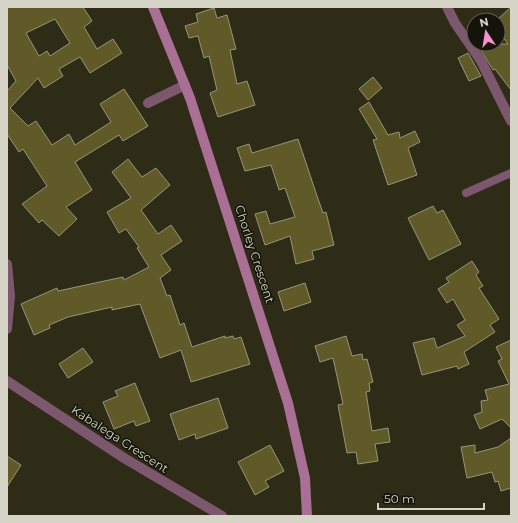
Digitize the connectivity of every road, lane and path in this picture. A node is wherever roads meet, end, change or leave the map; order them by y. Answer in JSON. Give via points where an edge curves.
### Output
{"nodes":[{"id":1,"x":153,"y":7,"type":"edge"},
{"id":2,"x":447,"y":7,"type":"edge"},
{"id":3,"x":185,"y":85,"type":"junction"},
{"id":4,"x":148,"y":103,"type":"dead end"},
{"id":5,"x":511,"y":121,"type":"edge"},
{"id":6,"x":511,"y":173,"type":"edge"},
{"id":7,"x":466,"y":193,"type":"dead end"},
{"id":8,"x":7,"y":264,"type":"edge"},
{"id":9,"x":7,"y":329,"type":"edge"},
{"id":10,"x":7,"y":381,"type":"edge"},
{"id":11,"x":222,"y":516,"type":"edge"},
{"id":12,"x":307,"y":516,"type":"edge"}],
"edges":[{"from":1,"to":3,"type":"main road","name":"Chorley Crescent"},
{"from":2,"to":5,"type":"street","via":[[481,61]]},
{"from":3,"to":4,"type":"street"},
{"from":3,"to":12,"type":"main road","name":"Chorley Crescent","via":[[288,403],[305,478]]},
{"from":6,"to":7,"type":"lane"},
{"from":8,"to":9,"type":"street","via":[[10,296]]},
{"from":10,"to":11,"type":"street","name":"Kabalega Crescent","via":[[124,458]]}]}
